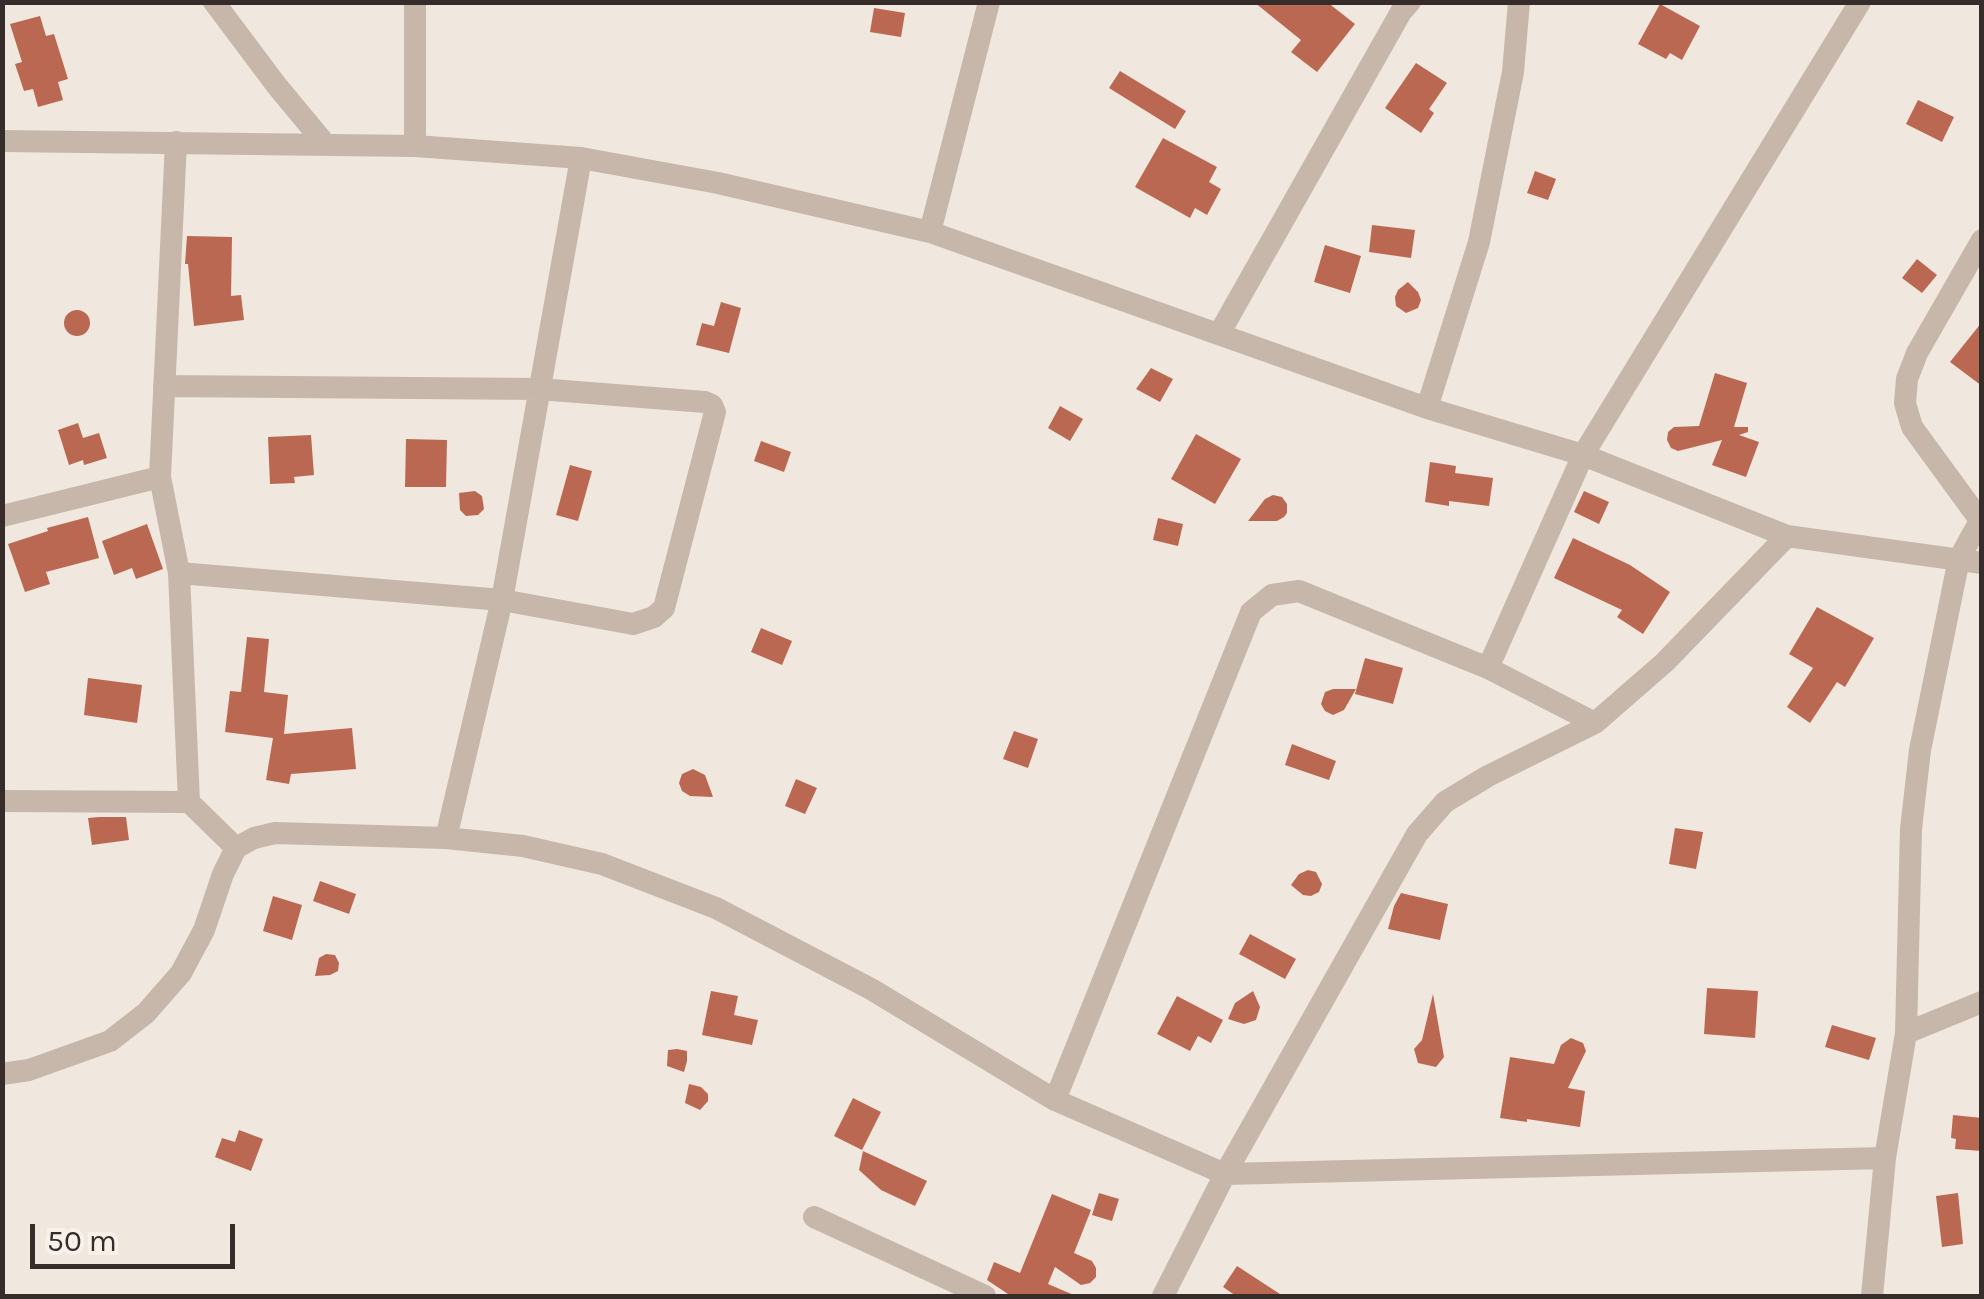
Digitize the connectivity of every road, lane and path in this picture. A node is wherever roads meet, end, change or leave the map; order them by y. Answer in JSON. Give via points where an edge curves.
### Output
{"nodes":[{"id":1,"x":214,"y":2,"type":"edge"},
{"id":2,"x":415,"y":2,"type":"edge"},
{"id":3,"x":989,"y":2,"type":"edge"},
{"id":4,"x":1410,"y":2,"type":"edge"},
{"id":5,"x":1520,"y":2,"type":"edge"},
{"id":6,"x":1860,"y":2,"type":"edge"},
{"id":7,"x":2,"y":141,"type":"edge"},
{"id":8,"x":176,"y":142,"type":"junction"},
{"id":9,"x":326,"y":145,"type":"junction"},
{"id":10,"x":415,"y":146,"type":"junction"},
{"id":11,"x":581,"y":158,"type":"junction"},
{"id":12,"x":930,"y":232,"type":"junction"},
{"id":13,"x":1982,"y":240,"type":"edge"},
{"id":14,"x":1219,"y":334,"type":"junction"},
{"id":15,"x":164,"y":386,"type":"junction"},
{"id":16,"x":538,"y":389,"type":"junction"},
{"id":17,"x":1427,"y":408,"type":"junction"},
{"id":18,"x":1584,"y":455,"type":"junction"},
{"id":19,"x":160,"y":477,"type":"junction"},
{"id":20,"x":2,"y":516,"type":"edge"},
{"id":21,"x":1981,"y":518,"type":"edge"},
{"id":22,"x":1788,"y":536,"type":"junction"},
{"id":23,"x":1970,"y":561,"type":"edge"},
{"id":24,"x":179,"y":574,"type":"junction"},
{"id":25,"x":502,"y":600,"type":"junction"},
{"id":26,"x":1488,"y":668,"type":"junction"},
{"id":27,"x":1596,"y":722,"type":"junction"},
{"id":28,"x":2,"y":801,"type":"edge"},
{"id":29,"x":189,"y":802,"type":"junction"},
{"id":30,"x":446,"y":838,"type":"junction"},
{"id":31,"x":236,"y":848,"type":"junction"},
{"id":32,"x":1982,"y":1002,"type":"edge"},
{"id":33,"x":1906,"y":1033,"type":"junction"},
{"id":34,"x":2,"y":1074,"type":"edge"},
{"id":35,"x":1055,"y":1100,"type":"junction"},
{"id":36,"x":1885,"y":1158,"type":"junction"},
{"id":37,"x":1225,"y":1174,"type":"junction"},
{"id":38,"x":814,"y":1217,"type":"dead end"},
{"id":39,"x":985,"y":1296,"type":"edge"},
{"id":40,"x":1163,"y":1296,"type":"edge"},
{"id":41,"x":1872,"y":1296,"type":"edge"}],
"edges":[{"from":1,"to":9,"type":"street"},
{"from":2,"to":10,"type":"street"},
{"from":3,"to":12,"type":"street"},
{"from":4,"to":14,"type":"street"},
{"from":5,"to":17,"type":"street","via":[[1479,242]]},
{"from":6,"to":18,"type":"street"},
{"from":7,"to":8,"type":"street"},
{"from":8,"to":9,"type":"street"},
{"from":8,"to":15,"type":"street"},
{"from":9,"to":10,"type":"street"},
{"from":10,"to":11,"type":"street"},
{"from":11,"to":12,"type":"street"},
{"from":11,"to":16,"type":"street"},
{"from":12,"to":14,"type":"street"},
{"from":13,"to":21,"type":"street","via":[[1917,353],[1905,403],[1912,427]]},
{"from":14,"to":17,"type":"street"},
{"from":15,"to":16,"type":"street"},
{"from":15,"to":19,"type":"street"},
{"from":16,"to":25,"type":"street"},
{"from":16,"to":25,"type":"street","via":[[705,402],[716,412],[664,608],[654,617],[634,624]]},
{"from":17,"to":18,"type":"street"},
{"from":18,"to":22,"type":"street"},
{"from":18,"to":26,"type":"street"},
{"from":19,"to":20,"type":"street"},
{"from":19,"to":24,"type":"street"},
{"from":21,"to":23,"type":"street"},
{"from":22,"to":23,"type":"street"},
{"from":22,"to":27,"type":"street"},
{"from":23,"to":33,"type":"street","via":[[1920,750],[1911,828]]},
{"from":24,"to":25,"type":"street"},
{"from":24,"to":29,"type":"street"},
{"from":25,"to":30,"type":"street"},
{"from":26,"to":27,"type":"street"},
{"from":26,"to":35,"type":"street","via":[[1299,591],[1272,594],[1251,612]]},
{"from":27,"to":37,"type":"street","via":[[1445,802],[1417,834]]},
{"from":28,"to":29,"type":"street"},
{"from":29,"to":31,"type":"street"},
{"from":30,"to":31,"type":"street","via":[[275,833]]},
{"from":30,"to":35,"type":"street","via":[[602,864],[716,908],[871,989]]},
{"from":31,"to":34,"type":"street","via":[[181,973],[146,1014],[110,1041]]},
{"from":32,"to":33,"type":"street"},
{"from":33,"to":36,"type":"street"},
{"from":35,"to":37,"type":"street"},
{"from":36,"to":37,"type":"street"},
{"from":36,"to":41,"type":"street"},
{"from":37,"to":40,"type":"street"},
{"from":38,"to":39,"type":"street"}]}
